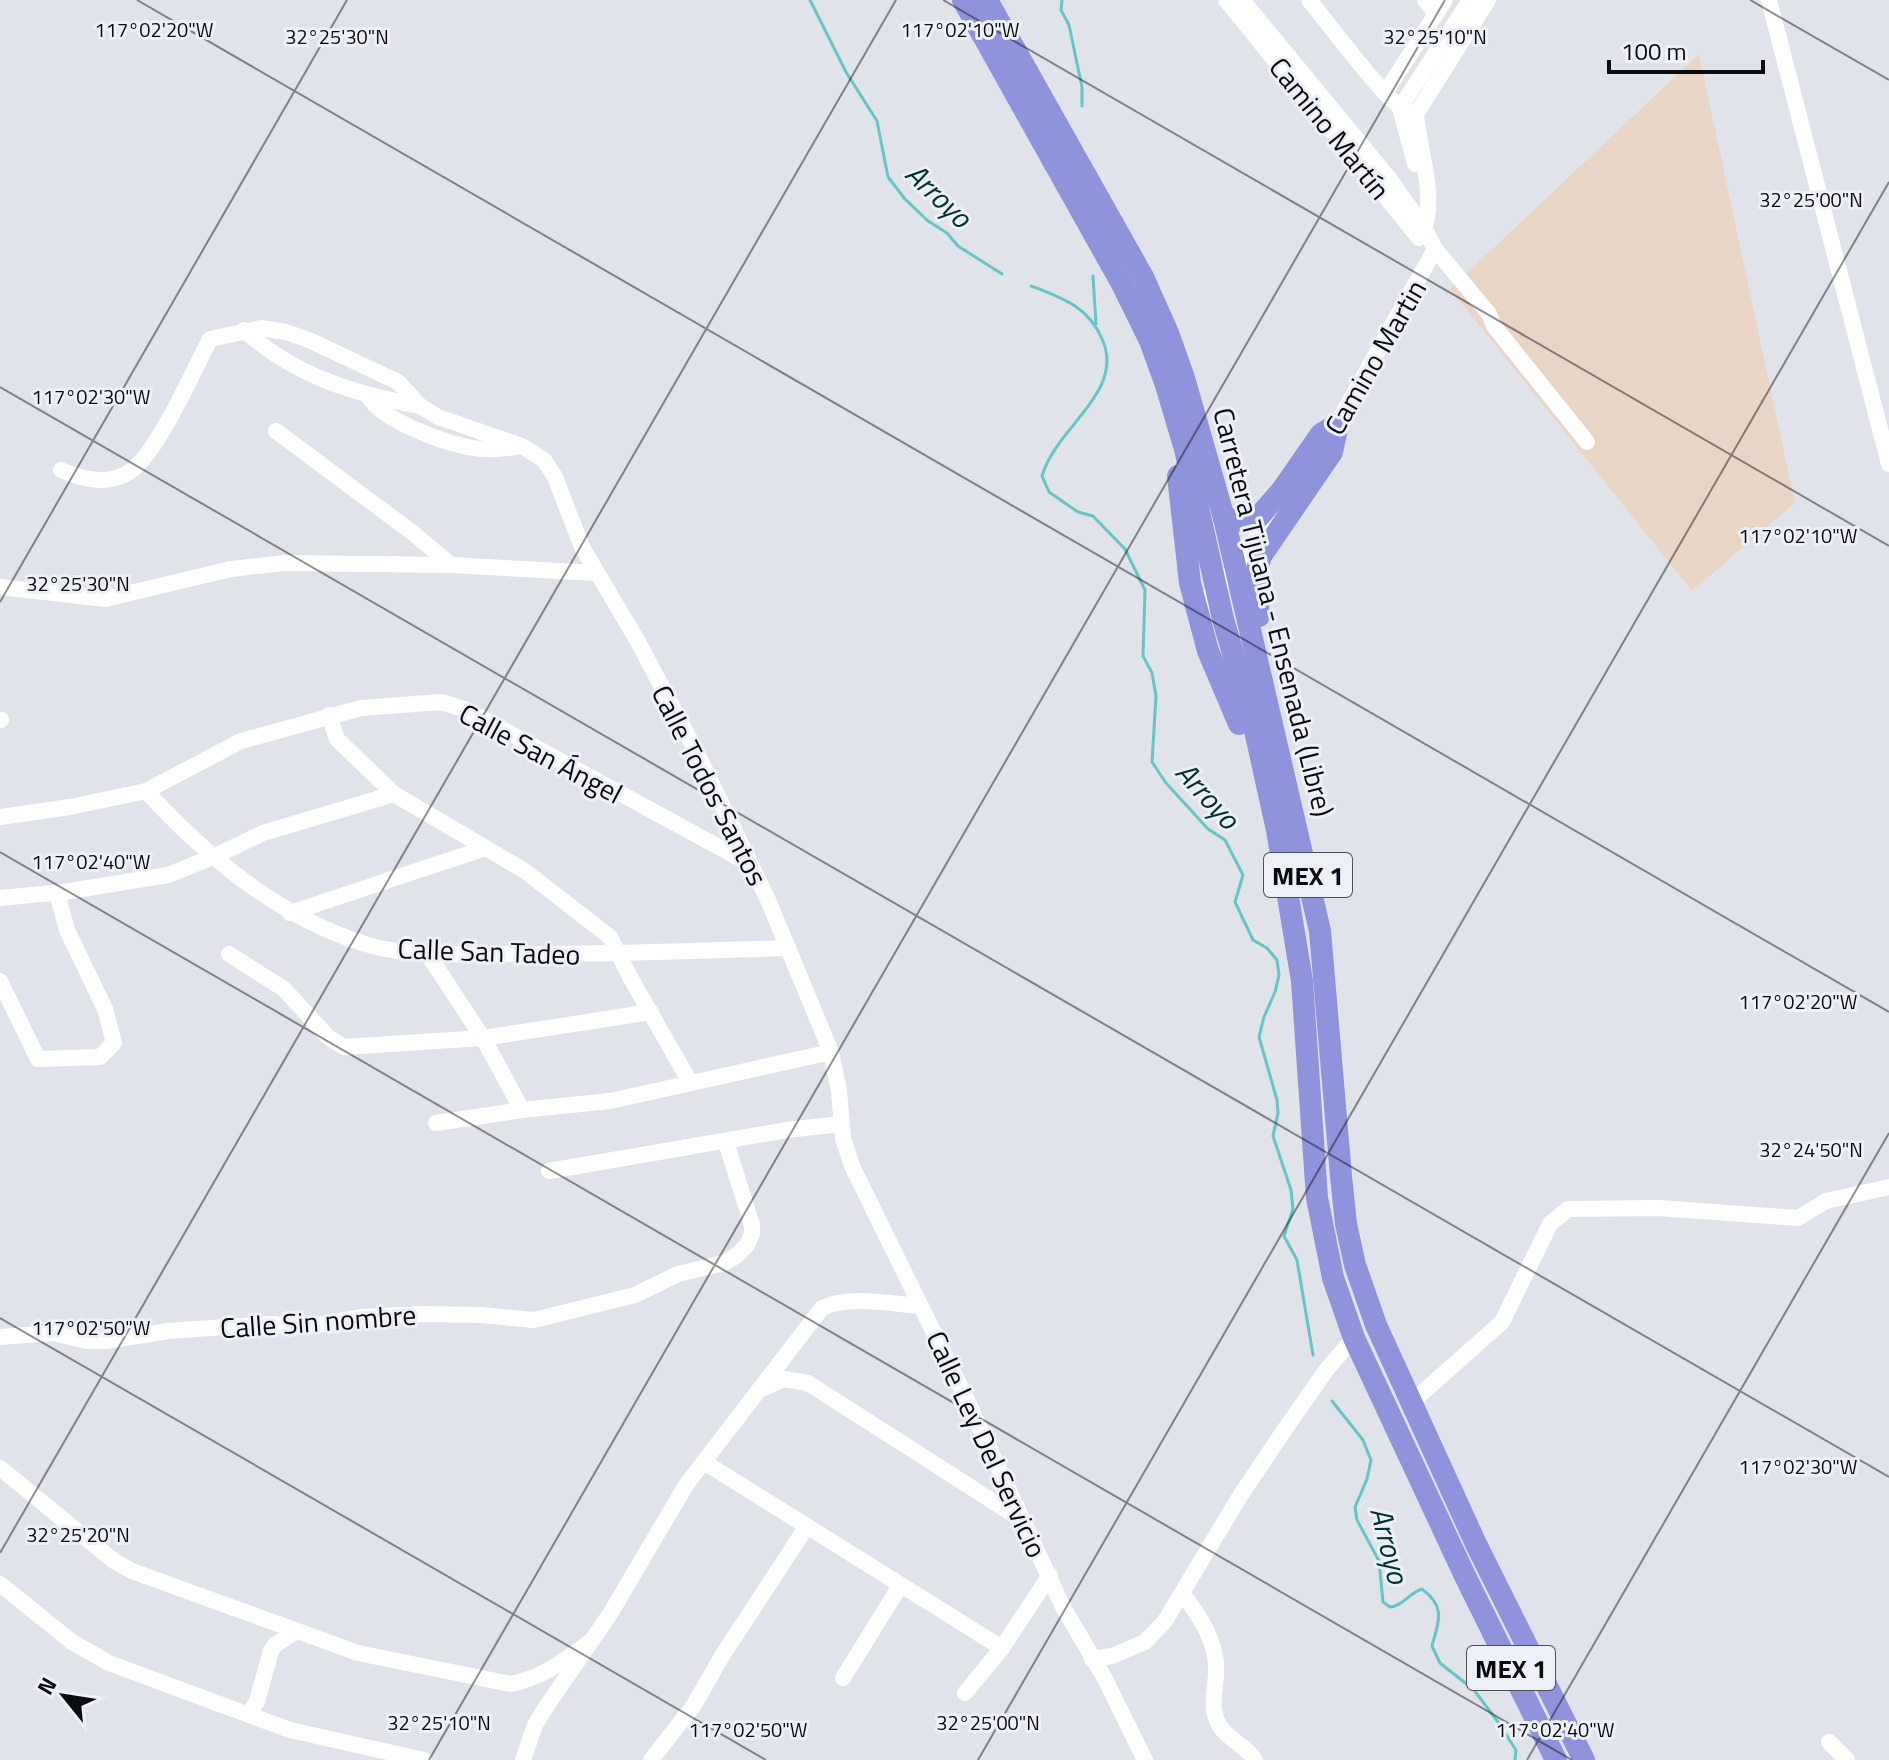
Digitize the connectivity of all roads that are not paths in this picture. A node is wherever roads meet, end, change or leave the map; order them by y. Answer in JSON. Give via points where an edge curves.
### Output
{"nodes":[{"id":1,"x":963,"y":0,"type":"edge"},
{"id":2,"x":987,"y":0,"type":"edge"},
{"id":3,"x":1226,"y":0,"type":"edge"},
{"id":4,"x":1242,"y":0,"type":"edge"},
{"id":5,"x":1309,"y":0,"type":"edge"},
{"id":6,"x":1425,"y":0,"type":"edge"},
{"id":7,"x":1470,"y":0,"type":"edge"},
{"id":8,"x":1488,"y":0,"type":"edge"},
{"id":9,"x":1769,"y":0,"type":"edge"},
{"id":10,"x":1440,"y":7,"type":"edge"},
{"id":11,"x":1385,"y":93,"type":"junction"},
{"id":12,"x":1408,"y":111,"type":"junction"},
{"id":13,"x":1418,"y":228,"type":"junction"},
{"id":14,"x":1433,"y":254,"type":"junction"},
{"id":15,"x":244,"y":330,"type":"junction"},
{"id":16,"x":1166,"y":385,"type":"junction"},
{"id":17,"x":369,"y":397,"type":"junction"},
{"id":18,"x":420,"y":406,"type":"junction"},
{"id":19,"x":1338,"y":424,"type":"junction"},
{"id":20,"x":276,"y":431,"type":"dead end"},
{"id":21,"x":1587,"y":442,"type":"dead end"},
{"id":22,"x":522,"y":446,"type":"junction"},
{"id":23,"x":1889,"y":464,"type":"edge"},
{"id":24,"x":61,"y":470,"type":"dead end"},
{"id":25,"x":1224,"y":518,"type":"junction"},
{"id":26,"x":451,"y":565,"type":"junction"},
{"id":27,"x":596,"y":573,"type":"junction"},
{"id":28,"x":0,"y":587,"type":"edge"},
{"id":29,"x":1202,"y":604,"type":"junction"},
{"id":30,"x":1254,"y":640,"type":"junction"},
{"id":31,"x":329,"y":715,"type":"junction"},
{"id":32,"x":146,"y":791,"type":"junction"},
{"id":33,"x":394,"y":794,"type":"junction"},
{"id":34,"x":0,"y":817,"type":"edge"},
{"id":35,"x":1277,"y":830,"type":"junction"},
{"id":36,"x":486,"y":848,"type":"junction"},
{"id":37,"x":213,"y":857,"type":"junction"},
{"id":38,"x":750,"y":864,"type":"junction"},
{"id":39,"x":57,"y":893,"type":"junction"},
{"id":40,"x":0,"y":898,"type":"edge"},
{"id":41,"x":290,"y":913,"type":"junction"},
{"id":42,"x":788,"y":948,"type":"junction"},
{"id":43,"x":427,"y":953,"type":"junction"},
{"id":44,"x":229,"y":954,"type":"dead end"},
{"id":45,"x":620,"y":954,"type":"junction"},
{"id":46,"x":0,"y":981,"type":"edge"},
{"id":47,"x":651,"y":1012,"type":"junction"},
{"id":48,"x":483,"y":1038,"type":"junction"},
{"id":49,"x":831,"y":1052,"type":"junction"},
{"id":50,"x":690,"y":1082,"type":"junction"},
{"id":51,"x":522,"y":1110,"type":"junction"},
{"id":52,"x":436,"y":1123,"type":"dead end"},
{"id":53,"x":841,"y":1124,"type":"junction"},
{"id":54,"x":726,"y":1142,"type":"junction"},
{"id":55,"x":549,"y":1171,"type":"dead end"},
{"id":56,"x":1889,"y":1187,"type":"edge"},
{"id":57,"x":921,"y":1306,"type":"junction"},
{"id":58,"x":0,"y":1337,"type":"edge"},
{"id":59,"x":1354,"y":1338,"type":"junction"},
{"id":60,"x":761,"y":1390,"type":"junction"},
{"id":61,"x":1412,"y":1402,"type":"junction"},
{"id":62,"x":704,"y":1462,"type":"junction"},
{"id":63,"x":4,"y":1475,"type":"edge"},
{"id":64,"x":1024,"y":1521,"type":"junction"},
{"id":65,"x":807,"y":1526,"type":"junction"},
{"id":66,"x":1050,"y":1575,"type":"junction"},
{"id":67,"x":0,"y":1584,"type":"edge"},
{"id":68,"x":900,"y":1586,"type":"junction"},
{"id":69,"x":1182,"y":1594,"type":"junction"},
{"id":70,"x":295,"y":1632,"type":"junction"},
{"id":71,"x":590,"y":1642,"type":"junction"},
{"id":72,"x":1002,"y":1648,"type":"junction"},
{"id":73,"x":1092,"y":1659,"type":"junction"},
{"id":74,"x":843,"y":1678,"type":"dead end"},
{"id":75,"x":965,"y":1693,"type":"dead end"},
{"id":76,"x":249,"y":1714,"type":"junction"},
{"id":77,"x":1829,"y":1742,"type":"dead end"},
{"id":78,"x":1257,"y":1758,"type":"edge"},
{"id":79,"x":424,"y":1760,"type":"edge"},
{"id":80,"x":523,"y":1760,"type":"edge"},
{"id":81,"x":651,"y":1760,"type":"edge"},
{"id":82,"x":1145,"y":1760,"type":"edge"},
{"id":83,"x":1556,"y":1760,"type":"edge"},
{"id":84,"x":1584,"y":1760,"type":"edge"},
{"id":85,"x":1847,"y":1760,"type":"edge"}],
"edges":[{"from":1,"to":16,"type":"highway","name":"Carretera Tijuana - Ensenada (Libre)","number":"MEX 1","via":[[1091,226],[1150,341]]},
{"from":2,"to":25,"type":"highway","name":"Carretera Tijuana - Ensenada (Libre)","number":"MEX 1","via":[[1143,277],[1184,378]]},
{"from":3,"to":13,"type":"street","name":"Camino Martín"},
{"from":4,"to":13,"type":"street","name":"Camino Martín","via":[[1388,177]]},
{"from":5,"to":11,"type":"street"},
{"from":6,"to":10,"type":"street"},
{"from":7,"to":12,"type":"street"},
{"from":8,"to":12,"type":"street"},
{"from":9,"to":23,"type":"street"},
{"from":10,"to":11,"type":"street"},
{"from":11,"to":12,"type":"street"},
{"from":12,"to":13,"type":"street","via":[[1427,191]]},
{"from":13,"to":14,"type":"street","name":"Camino Martín"},
{"from":14,"to":19,"type":"street","name":"Camino Martin"},
{"from":14,"to":21,"type":"street","name":"Camino Martín","via":[[1481,320],[1494,326]]},
{"from":15,"to":17,"type":"street","via":[[285,362]]},
{"from":15,"to":18,"type":"street","via":[[286,332],[319,344],[398,382]]},
{"from":15,"to":24,"type":"street","via":[[210,339],[135,468],[96,480]]},
{"from":16,"to":29,"type":"highway","via":[[1164,412],[1181,491],[1190,583]]},
{"from":16,"to":35,"type":"highway","name":"Carretera Tijuana - Ensenada (Libre)","number":"MEX 1"},
{"from":17,"to":18,"type":"street"},
{"from":17,"to":22,"type":"street","via":[[384,414],[466,447]]},
{"from":18,"to":22,"type":"street","via":[[465,428]]},
{"from":19,"to":25,"type":"highway","via":[[1321,434],[1257,519]]},
{"from":19,"to":29,"type":"street","name":"Camino Martin"},
{"from":19,"to":30,"type":"highway","via":[[1332,452],[1261,556],[1255,577],[1259,620]]},
{"from":20,"to":26,"type":"street"},
{"from":22,"to":27,"type":"street","name":"Calle Todos Santos","via":[[544,460],[555,477]]},
{"from":25,"to":30,"type":"highway","name":"Carretera Tijuana - Ensenada (Libre)","number":"MEX 1"},
{"from":26,"to":27,"type":"street"},
{"from":26,"to":28,"type":"street","via":[[258,565],[105,599]]},
{"from":27,"to":38,"type":"street","name":"Calle Todos Santos","via":[[696,751]]},
{"from":29,"to":35,"type":"highway","via":[[1208,651],[1236,711],[1257,790]]},
{"from":30,"to":61,"type":"highway","name":"Carretera Tijuana - Ensenada (Libre)","number":"MEX 1","via":[[1320,931],[1349,1238],[1376,1325]]},
{"from":31,"to":32,"type":"street","name":"Calle San Ángel","via":[[241,741]]},
{"from":31,"to":33,"type":"street","via":[[337,739]]},
{"from":31,"to":38,"type":"street","name":"Calle San Ángel","via":[[441,702],[467,710]]},
{"from":32,"to":34,"type":"street","name":"Calle San Ángel"},
{"from":32,"to":37,"type":"street","name":"Calle San Tadeo"},
{"from":33,"to":36,"type":"street"},
{"from":33,"to":37,"type":"street","via":[[263,833]]},
{"from":35,"to":59,"type":"highway","name":"Carretera Tijuana - Ensenada (Libre)","number":"MEX 1","via":[[1302,981],[1317,1198],[1326,1254]]},
{"from":36,"to":41,"type":"street"},
{"from":36,"to":45,"type":"street","via":[[578,911],[610,937]]},
{"from":37,"to":39,"type":"street","via":[[168,875]]},
{"from":37,"to":41,"type":"street","name":"Calle San Tadeo"},
{"from":38,"to":42,"type":"street","name":"Calle Todos Santos"},
{"from":39,"to":40,"type":"street"},
{"from":39,"to":46,"type":"street","via":[[114,1043],[100,1057],[38,1059]]},
{"from":41,"to":43,"type":"street","name":"Calle San Tadeo","via":[[365,944]]},
{"from":42,"to":45,"type":"street","name":"Calle San Tadeo"},
{"from":42,"to":49,"type":"street","name":"Calle Todos Santos"},
{"from":43,"to":45,"type":"street","name":"Calle San Tadeo"},
{"from":43,"to":48,"type":"street"},
{"from":44,"to":48,"type":"street","via":[[284,989],[344,1047]]},
{"from":45,"to":47,"type":"street"},
{"from":47,"to":48,"type":"street"},
{"from":47,"to":50,"type":"street"},
{"from":48,"to":51,"type":"street"},
{"from":49,"to":50,"type":"street"},
{"from":49,"to":53,"type":"street","name":"Calle Todos Santos"},
{"from":50,"to":51,"type":"street","via":[[610,1101]]},
{"from":51,"to":52,"type":"street"},
{"from":53,"to":54,"type":"street"},
{"from":53,"to":57,"type":"street","name":"Calle Ley Del Servicio","via":[[852,1166]]},
{"from":54,"to":55,"type":"street"},
{"from":54,"to":58,"type":"street","name":"Calle Sin nombre","via":[[752,1225],[747,1245],[724,1263],[678,1274],[635,1295],[534,1320],[424,1314],[360,1317],[308,1327],[210,1328],[106,1341],[53,1333]]},
{"from":56,"to":61,"type":"street","via":[[1826,1201],[1798,1218],[1659,1208],[1568,1209],[1550,1224],[1502,1322]]},
{"from":57,"to":60,"type":"street","via":[[857,1302],[822,1308]]},
{"from":57,"to":64,"type":"street","name":"Calle Ley Del Servicio"},
{"from":59,"to":69,"type":"street","via":[[1240,1496]]},
{"from":59,"to":83,"type":"highway","name":"Carretera Tijuana - Ensenada (Libre)","number":"MEX 1"},
{"from":60,"to":62,"type":"street"},
{"from":60,"to":64,"type":"street","via":[[784,1379],[808,1383]]},
{"from":61,"to":84,"type":"highway","name":"Carretera Tijuana - Ensenada (Libre)","number":"MEX 1"},
{"from":62,"to":65,"type":"street"},
{"from":62,"to":71,"type":"street"},
{"from":63,"to":70,"type":"street","via":[[132,1571]]},
{"from":64,"to":66,"type":"street","name":"Calle Ley Del Servicio"},
{"from":65,"to":68,"type":"street"},
{"from":65,"to":81,"type":"street","via":[[694,1705]]},
{"from":66,"to":72,"type":"street"},
{"from":66,"to":73,"type":"street","name":"Calle Ley Del Servicio"},
{"from":67,"to":76,"type":"street","via":[[72,1642],[109,1663]]},
{"from":68,"to":72,"type":"street"},
{"from":68,"to":74,"type":"street"},
{"from":69,"to":73,"type":"street","via":[[1145,1642]]},
{"from":69,"to":78,"type":"street","via":[[1195,1609],[1213,1651],[1217,1721],[1226,1735]]},
{"from":70,"to":71,"type":"street","via":[[358,1653],[510,1684],[526,1682]]},
{"from":70,"to":76,"type":"street","via":[[271,1651]]},
{"from":71,"to":80,"type":"street","via":[[540,1716]]},
{"from":72,"to":75,"type":"street"},
{"from":73,"to":82,"type":"street","name":"Calle Ley Del Servicio"},
{"from":76,"to":79,"type":"street","via":[[290,1730]]},
{"from":77,"to":85,"type":"street"}]}
